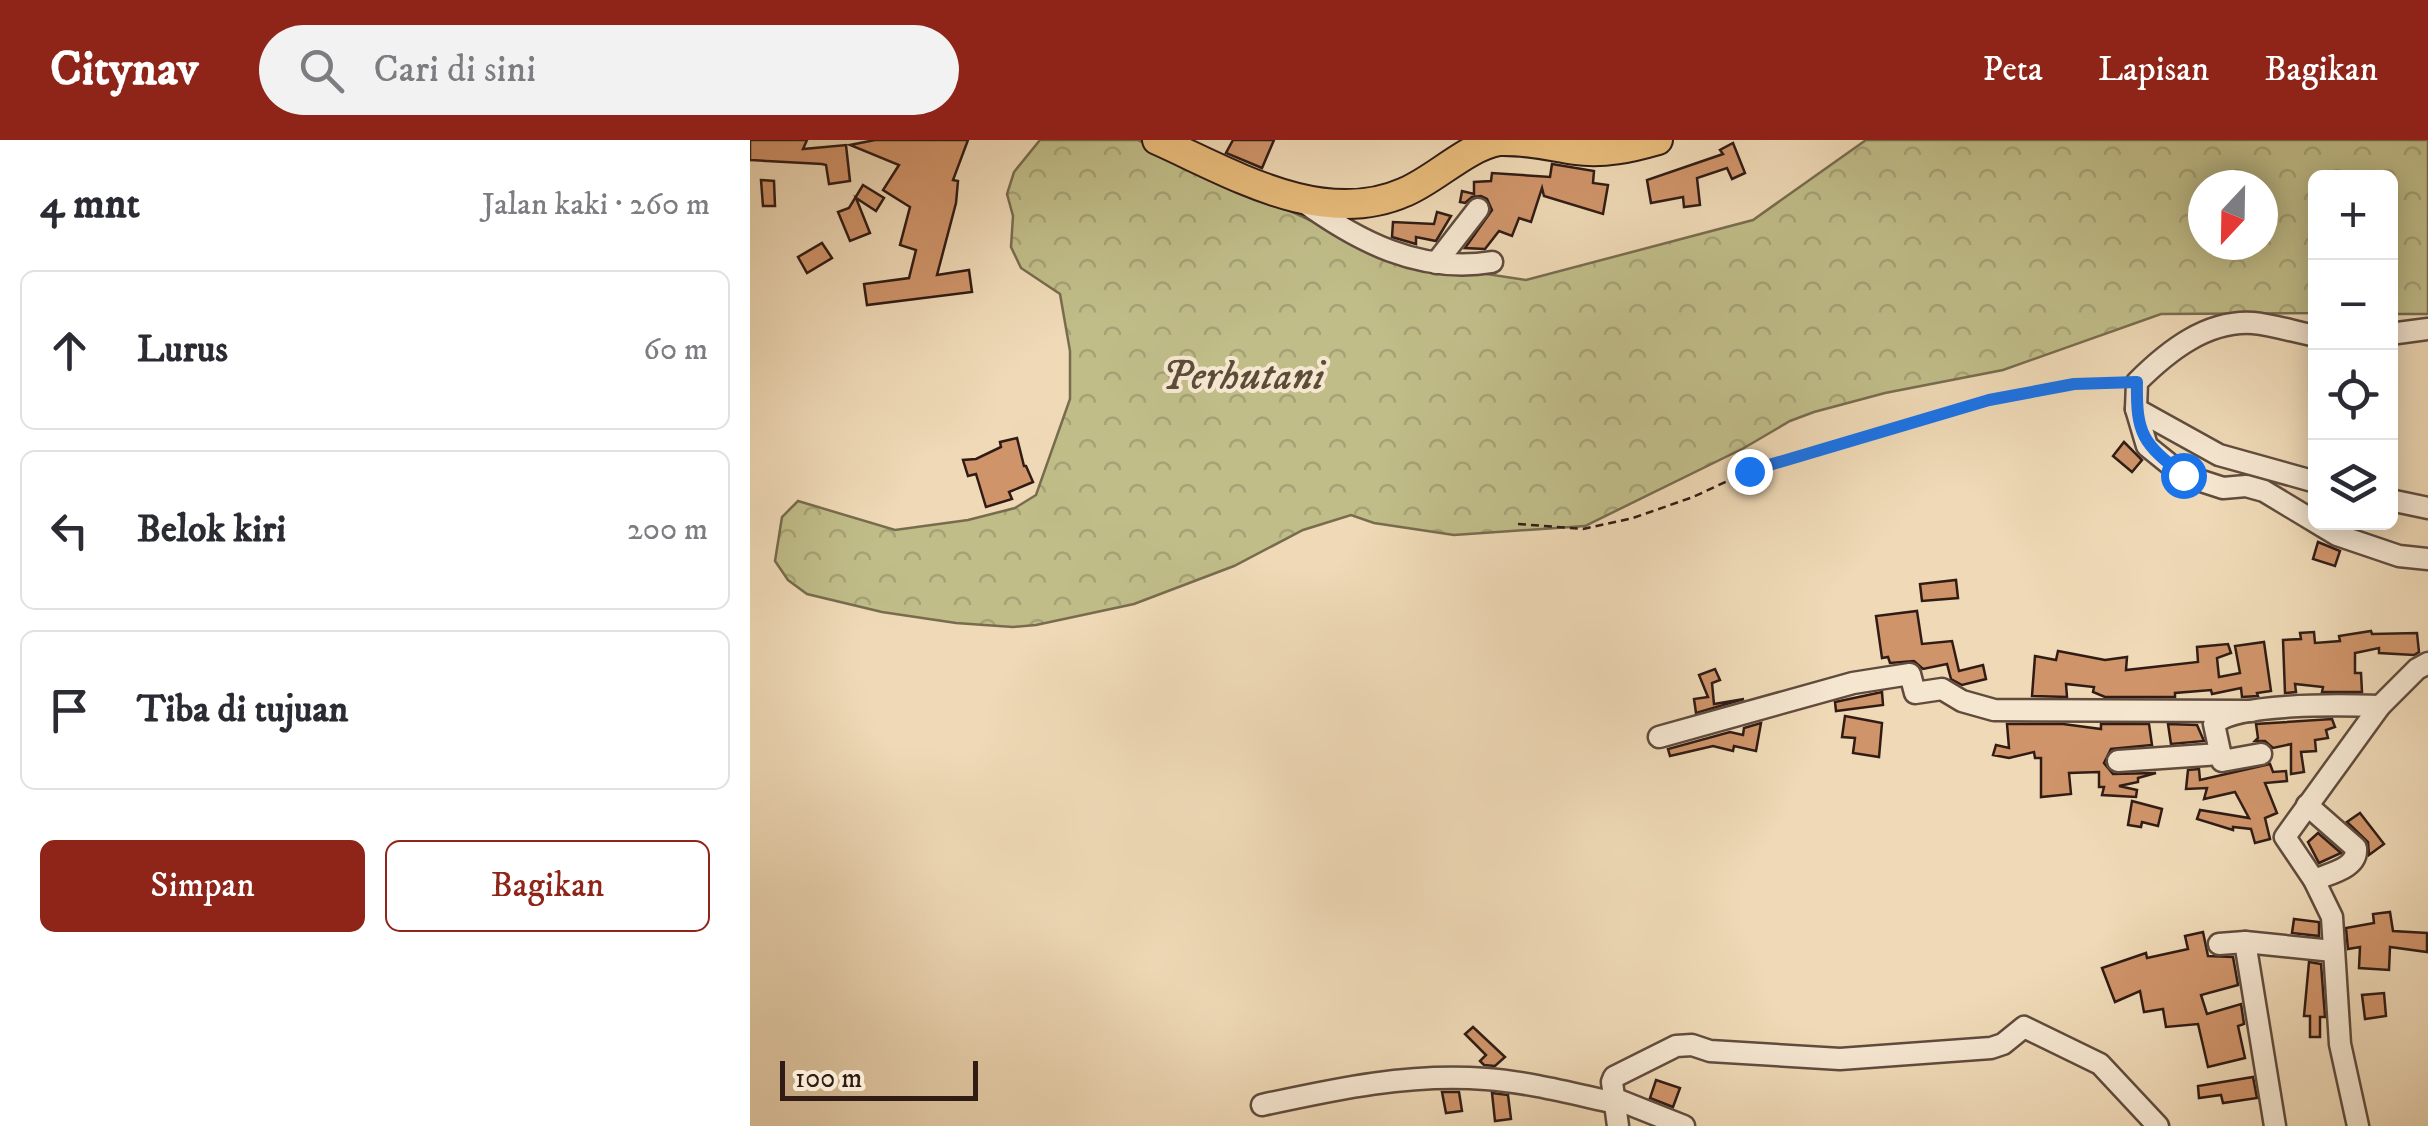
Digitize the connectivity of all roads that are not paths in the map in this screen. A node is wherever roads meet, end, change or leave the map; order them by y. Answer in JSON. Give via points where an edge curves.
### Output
{"nodes":[{"id":1,"x":1157,"y":140,"type":"edge"},
{"id":2,"x":1539,"y":140,"type":"edge"},
{"id":3,"x":1658,"y":140,"type":"edge"},
{"id":4,"x":1299,"y":199,"type":"junction"},
{"id":5,"x":1478,"y":209,"type":"dead end"},
{"id":6,"x":1492,"y":262,"type":"dead end"},
{"id":7,"x":1436,"y":263,"type":"junction"},
{"id":8,"x":2428,"y":329,"type":"edge"},
{"id":9,"x":2398,"y":333,"type":"edge"},
{"id":10,"x":2308,"y":334,"type":"edge"},
{"id":11,"x":2136,"y":408,"type":"junction"},
{"id":12,"x":2171,"y":430,"type":"junction"},
{"id":13,"x":2147,"y":446,"type":"junction"},
{"id":14,"x":2308,"y":480,"type":"edge"},
{"id":15,"x":2398,"y":502,"type":"edge"},
{"id":16,"x":2428,"y":508,"type":"edge"},
{"id":17,"x":2428,"y":559,"type":"edge"},
{"id":18,"x":2428,"y":663,"type":"edge"},
{"id":19,"x":2380,"y":706,"type":"junction"},
{"id":20,"x":2252,"y":711,"type":"junction"},
{"id":21,"x":1659,"y":736,"type":"dead end"},
{"id":22,"x":2220,"y":754,"type":"junction"},
{"id":23,"x":2262,"y":754,"type":"dead end"},
{"id":24,"x":2118,"y":761,"type":"dead end"},
{"id":25,"x":2306,"y":805,"type":"junction"},
{"id":26,"x":2314,"y":880,"type":"junction"},
{"id":27,"x":2245,"y":942,"type":"junction"},
{"id":28,"x":2219,"y":944,"type":"dead end"},
{"id":29,"x":2333,"y":951,"type":"junction"},
{"id":30,"x":1616,"y":1101,"type":"junction"},
{"id":31,"x":1262,"y":1105,"type":"dead end"},
{"id":32,"x":1618,"y":1126,"type":"edge"},
{"id":33,"x":1684,"y":1126,"type":"edge"},
{"id":34,"x":2158,"y":1126,"type":"edge"},
{"id":35,"x":2276,"y":1126,"type":"edge"},
{"id":36,"x":2358,"y":1126,"type":"edge"}],
"edges":[{"from":1,"to":4,"type":"highway"},
{"from":2,"to":3,"type":"highway","via":[[1611,152]]},
{"from":2,"to":4,"type":"highway","via":[[1496,142],[1394,197]]},
{"from":4,"to":7,"type":"street","via":[[1349,233]]},
{"from":5,"to":7,"type":"street"},
{"from":6,"to":7,"type":"street"},
{"from":8,"to":9,"type":"street"},
{"from":10,"to":11,"type":"street","via":[[2251,323],[2205,330],[2137,382]]},
{"from":11,"to":12,"type":"street"},
{"from":11,"to":13,"type":"street"},
{"from":12,"to":13,"type":"street"},
{"from":12,"to":14,"type":"street","via":[[2219,454]]},
{"from":13,"to":17,"type":"street","via":[[2183,475],[2223,488],[2264,490],[2337,535]]},
{"from":15,"to":16,"type":"street"},
{"from":18,"to":19,"type":"street"},
{"from":19,"to":20,"type":"street"},
{"from":19,"to":25,"type":"street"},
{"from":20,"to":21,"type":"street","via":[[1994,710],[1942,689],[1915,693],[1910,674]]},
{"from":20,"to":22,"type":"street","via":[[2214,724]]},
{"from":22,"to":23,"type":"street","via":[[2222,761]]},
{"from":22,"to":24,"type":"street"},
{"from":25,"to":26,"type":"street","via":[[2286,837]]},
{"from":25,"to":26,"type":"street","via":[[2358,853],[2352,863]]},
{"from":26,"to":29,"type":"street","via":[[2332,917]]},
{"from":27,"to":28,"type":"street"},
{"from":27,"to":29,"type":"street"},
{"from":27,"to":35,"type":"street"},
{"from":29,"to":36,"type":"street","via":[[2340,1044]]},
{"from":30,"to":31,"type":"street","via":[[1488,1078],[1434,1078],[1372,1082]]},
{"from":30,"to":32,"type":"street"},
{"from":30,"to":33,"type":"street"},
{"from":30,"to":34,"type":"street","via":[[1612,1082],[1618,1074],[1676,1046],[1840,1058],[1991,1048],[2024,1027],[2100,1064]]}]}
